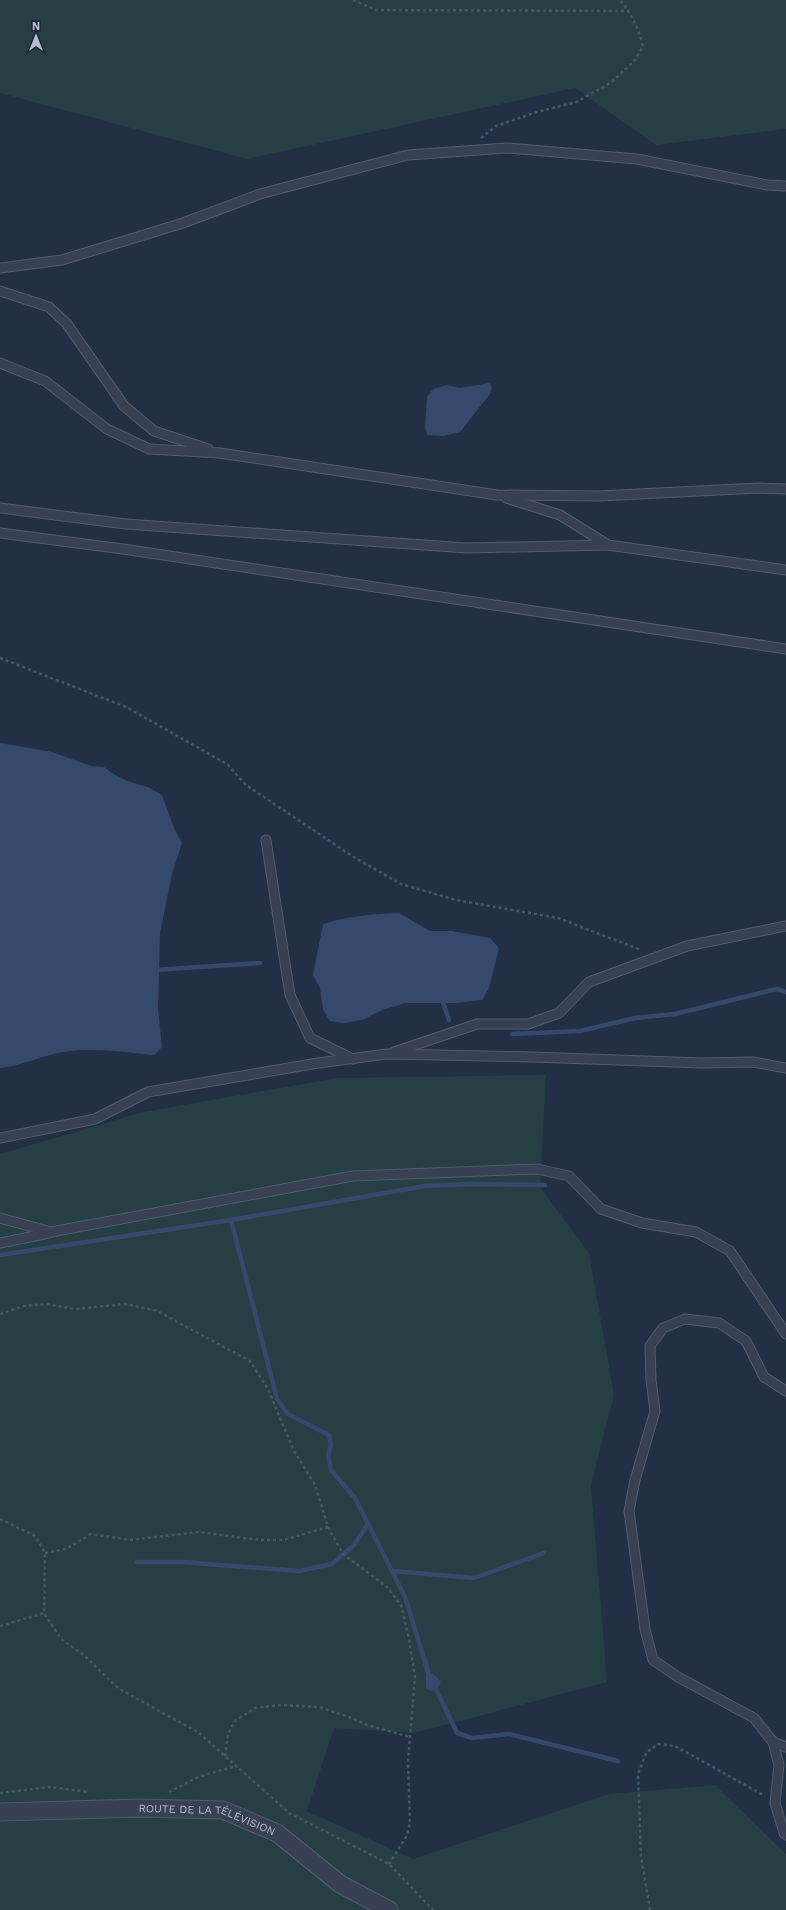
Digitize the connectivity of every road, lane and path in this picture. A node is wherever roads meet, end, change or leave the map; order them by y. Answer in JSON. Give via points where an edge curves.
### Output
{"nodes":[{"id":1,"x":354,"y":0,"type":"edge"},
{"id":2,"x":620,"y":0,"type":"edge"},
{"id":3,"x":629,"y":11,"type":"junction"},
{"id":4,"x":465,"y":151,"type":"junction"},
{"id":5,"x":786,"y":186,"type":"edge"},
{"id":6,"x":0,"y":268,"type":"edge"},
{"id":7,"x":0,"y":291,"type":"edge"},
{"id":8,"x":0,"y":363,"type":"edge"},
{"id":9,"x":220,"y":453,"type":"junction"},
{"id":10,"x":786,"y":489,"type":"edge"},
{"id":11,"x":497,"y":495,"type":"junction"},
{"id":12,"x":0,"y":508,"type":"edge"},
{"id":13,"x":0,"y":533,"type":"edge"},
{"id":14,"x":608,"y":545,"type":"junction"},
{"id":15,"x":786,"y":570,"type":"edge"},
{"id":16,"x":786,"y":649,"type":"edge"},
{"id":17,"x":0,"y":658,"type":"edge"},
{"id":18,"x":266,"y":840,"type":"dead end"},
{"id":19,"x":786,"y":926,"type":"edge"},
{"id":20,"x":658,"y":956,"type":"junction"},
{"id":21,"x":387,"y":1054,"type":"junction"},
{"id":22,"x":353,"y":1059,"type":"junction"},
{"id":23,"x":786,"y":1068,"type":"edge"},
{"id":24,"x":0,"y":1138,"type":"edge"},
{"id":25,"x":0,"y":1218,"type":"edge"},
{"id":26,"x":51,"y":1232,"type":"junction"},
{"id":27,"x":0,"y":1243,"type":"edge"},
{"id":28,"x":0,"y":1314,"type":"edge"},
{"id":29,"x":786,"y":1334,"type":"edge"},
{"id":30,"x":786,"y":1390,"type":"edge"},
{"id":31,"x":0,"y":1519,"type":"edge"},
{"id":32,"x":328,"y":1527,"type":"junction"},
{"id":33,"x":45,"y":1553,"type":"junction"},
{"id":34,"x":44,"y":1613,"type":"junction"},
{"id":35,"x":0,"y":1626,"type":"edge"},
{"id":36,"x":410,"y":1737,"type":"junction"},
{"id":37,"x":773,"y":1742,"type":"junction"},
{"id":38,"x":786,"y":1747,"type":"edge"},
{"id":39,"x":225,"y":1757,"type":"junction"},
{"id":40,"x":236,"y":1766,"type":"junction"},
{"id":41,"x":91,"y":1792,"type":"dead end"},
{"id":42,"x":0,"y":1793,"type":"edge"},
{"id":43,"x":165,"y":1794,"type":"dead end"},
{"id":44,"x":775,"y":1803,"type":"junction"},
{"id":45,"x":0,"y":1812,"type":"edge"},
{"id":46,"x":786,"y":1835,"type":"edge"},
{"id":47,"x":389,"y":1864,"type":"junction"},
{"id":48,"x":389,"y":1910,"type":"edge"},
{"id":49,"x":433,"y":1910,"type":"edge"},
{"id":50,"x":650,"y":1910,"type":"edge"}],
"edges":[{"from":1,"to":3,"type":"path","via":[[376,10]]},
{"from":2,"to":3,"type":"path"},
{"from":3,"to":4,"type":"path","via":[[638,26],[643,46],[635,60],[612,82],[576,102],[496,126]]},
{"from":4,"to":5,"type":"lane","via":[[508,148],[637,158],[767,185]]},
{"from":4,"to":6,"type":"lane","via":[[408,155],[260,194],[184,223],[62,260]]},
{"from":7,"to":9,"type":"lane","via":[[49,307],[67,324],[124,406],[154,431]]},
{"from":8,"to":9,"type":"lane","via":[[45,381],[107,429],[150,449]]},
{"from":9,"to":11,"type":"lane"},
{"from":10,"to":11,"type":"lane","via":[[758,488],[599,496]]},
{"from":11,"to":14,"type":"lane","via":[[560,515]]},
{"from":12,"to":14,"type":"lane","via":[[126,524],[467,548]]},
{"from":13,"to":16,"type":"lane","via":[[123,549]]},
{"from":14,"to":15,"type":"lane"},
{"from":17,"to":20,"type":"path","via":[[126,707],[153,722],[227,764],[246,785],[352,856],[401,884],[456,900],[558,918]]},
{"from":18,"to":22,"type":"lane","via":[[290,995],[310,1038]]},
{"from":19,"to":20,"type":"lane","via":[[687,946]]},
{"from":20,"to":21,"type":"lane","via":[[589,982],[559,1013],[528,1024],[477,1024]]},
{"from":21,"to":22,"type":"lane"},
{"from":21,"to":23,"type":"lane","via":[[702,1063],[753,1062]]},
{"from":22,"to":24,"type":"lane","via":[[148,1092],[95,1118]]},
{"from":25,"to":26,"type":"lane"},
{"from":26,"to":27,"type":"lane"},
{"from":26,"to":29,"type":"lane","via":[[353,1176],[537,1169],[570,1176],[601,1209],[642,1223],[696,1232],[730,1251]]},
{"from":28,"to":32,"type":"path","via":[[24,1306],[46,1304],[75,1309],[126,1304],[157,1311],[250,1361],[268,1389],[292,1449],[315,1485]]},
{"from":30,"to":37,"type":"lane","via":[[764,1377],[746,1341],[719,1322],[685,1318],[663,1328],[650,1346],[655,1411],[635,1480],[630,1511],[645,1629],[653,1660],[678,1677],[754,1718]]},
{"from":31,"to":33,"type":"path","via":[[35,1536]]},
{"from":32,"to":33,"type":"path","via":[[283,1540],[259,1540],[198,1532],[130,1540],[91,1534],[66,1549]]},
{"from":32,"to":36,"type":"path","via":[[343,1554],[388,1587],[401,1605],[415,1677]]},
{"from":33,"to":34,"type":"path"},
{"from":34,"to":35,"type":"path"},
{"from":34,"to":39,"type":"path","via":[[61,1639],[85,1656],[119,1689],[198,1732]]},
{"from":36,"to":39,"type":"path","via":[[319,1708],[281,1705],[255,1708],[235,1721],[228,1734]]},
{"from":36,"to":47,"type":"path","via":[[410,1823],[406,1837]]},
{"from":37,"to":38,"type":"lane"},
{"from":37,"to":44,"type":"lane","via":[[779,1765]]},
{"from":39,"to":40,"type":"path"},
{"from":40,"to":43,"type":"path","via":[[198,1778]]},
{"from":40,"to":47,"type":"path","via":[[289,1813]]},
{"from":41,"to":42,"type":"path","via":[[51,1787]]},
{"from":44,"to":46,"type":"lane"},
{"from":44,"to":50,"type":"path","via":[[675,1746],[658,1744],[646,1753],[638,1774],[641,1857]]},
{"from":45,"to":48,"type":"street","name":"ROUTE DE LA TÉLÉVISION","via":[[140,1808],[223,1810],[277,1833],[340,1884]]},
{"from":47,"to":49,"type":"path"}]}
